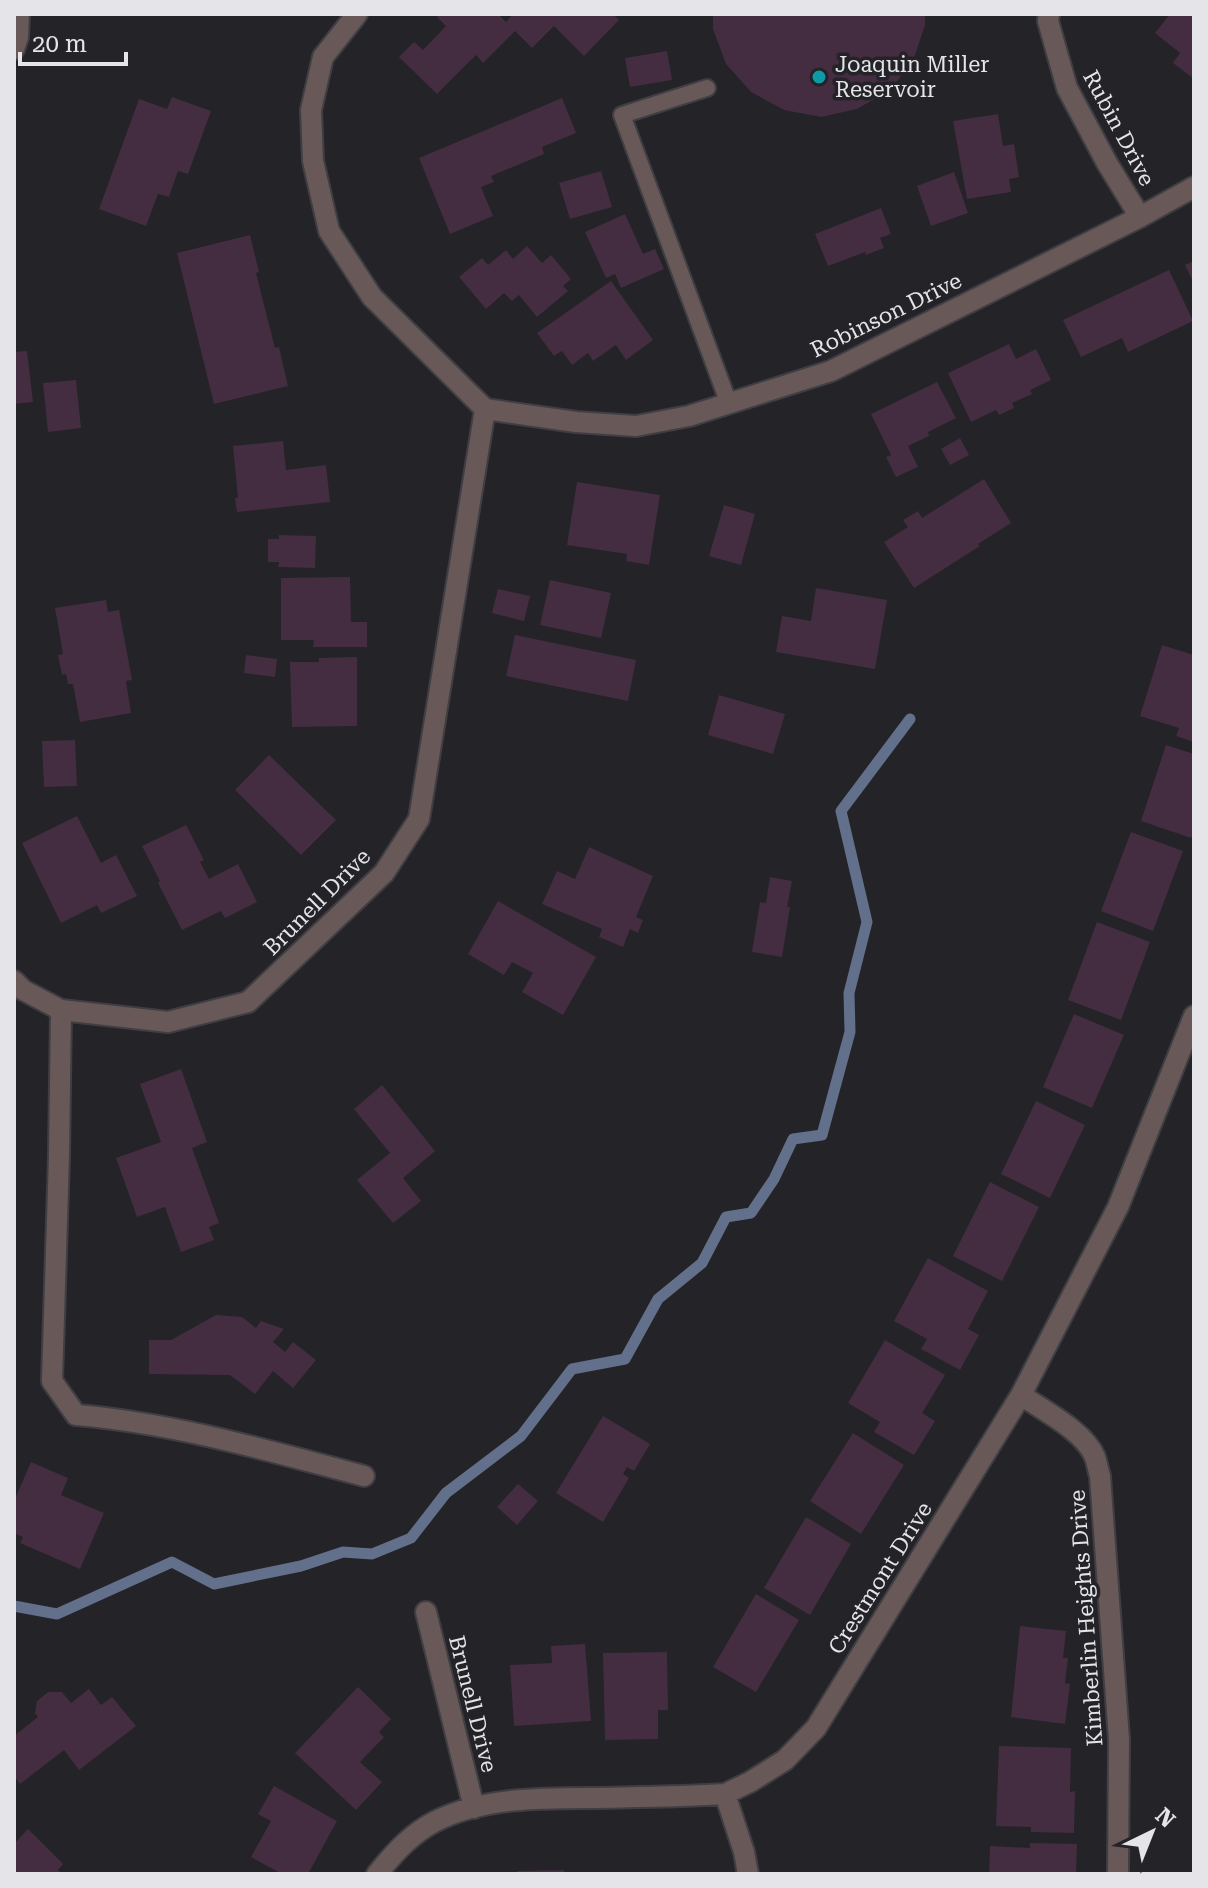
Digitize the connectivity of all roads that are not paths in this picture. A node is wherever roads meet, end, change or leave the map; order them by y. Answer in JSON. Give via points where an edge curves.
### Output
{"nodes":[{"id":1,"x":19,"y":14,"type":"edge"},
{"id":2,"x":357,"y":14,"type":"edge"},
{"id":3,"x":1049,"y":14,"type":"edge"},
{"id":4,"x":14,"y":49,"type":"edge"},
{"id":5,"x":707,"y":88,"type":"dead end"},
{"id":6,"x":1194,"y":187,"type":"edge"},
{"id":7,"x":1140,"y":217,"type":"junction"},
{"id":8,"x":729,"y":404,"type":"junction"},
{"id":9,"x":485,"y":409,"type":"junction"},
{"id":10,"x":14,"y":981,"type":"edge"},
{"id":11,"x":61,"y":1010,"type":"junction"},
{"id":12,"x":1194,"y":1016,"type":"edge"},
{"id":13,"x":1021,"y":1395,"type":"junction"},
{"id":14,"x":364,"y":1476,"type":"dead end"},
{"id":15,"x":426,"y":1612,"type":"dead end"},
{"id":16,"x":725,"y":1794,"type":"junction"},
{"id":17,"x":474,"y":1808,"type":"junction"},
{"id":18,"x":377,"y":1874,"type":"edge"},
{"id":19,"x":748,"y":1874,"type":"edge"},
{"id":20,"x":1118,"y":1874,"type":"edge"}],
"edges":[{"from":1,"to":4,"type":"street"},
{"from":2,"to":9,"type":"street","via":[[323,57],[311,110],[313,161],[329,231],[372,297]]},
{"from":3,"to":7,"type":"street","name":"Rubin Drive","via":[[1067,88]]},
{"from":5,"to":8,"type":"lane","via":[[622,115]]},
{"from":6,"to":7,"type":"street","name":"Robinson Drive"},
{"from":7,"to":8,"type":"street","name":"Robinson Drive","via":[[831,371]]},
{"from":8,"to":9,"type":"street","name":"Robinson Drive","via":[[636,426]]},
{"from":9,"to":11,"type":"street","name":"Brunell Drive","via":[[419,819],[384,873],[248,1002],[168,1022]]},
{"from":10,"to":11,"type":"street"},
{"from":11,"to":14,"type":"street","via":[[52,1381],[76,1415],[224,1439]]},
{"from":12,"to":13,"type":"street","name":"Crestmont Drive","via":[[1118,1207]]},
{"from":13,"to":16,"type":"street","name":"Crestmont Drive","via":[[816,1728],[785,1760]]},
{"from":13,"to":20,"type":"street","name":"Kimberlin Heights Drive","via":[[1084,1441],[1100,1476],[1119,1739]]},
{"from":15,"to":17,"type":"street","name":"Brunell Drive"},
{"from":16,"to":17,"type":"street","name":"Crestmont Drive","via":[[525,1798]]},
{"from":16,"to":19,"type":"street"},
{"from":17,"to":18,"type":"street","name":"Crestmont Drive","via":[[437,1820],[414,1835]]}]}
